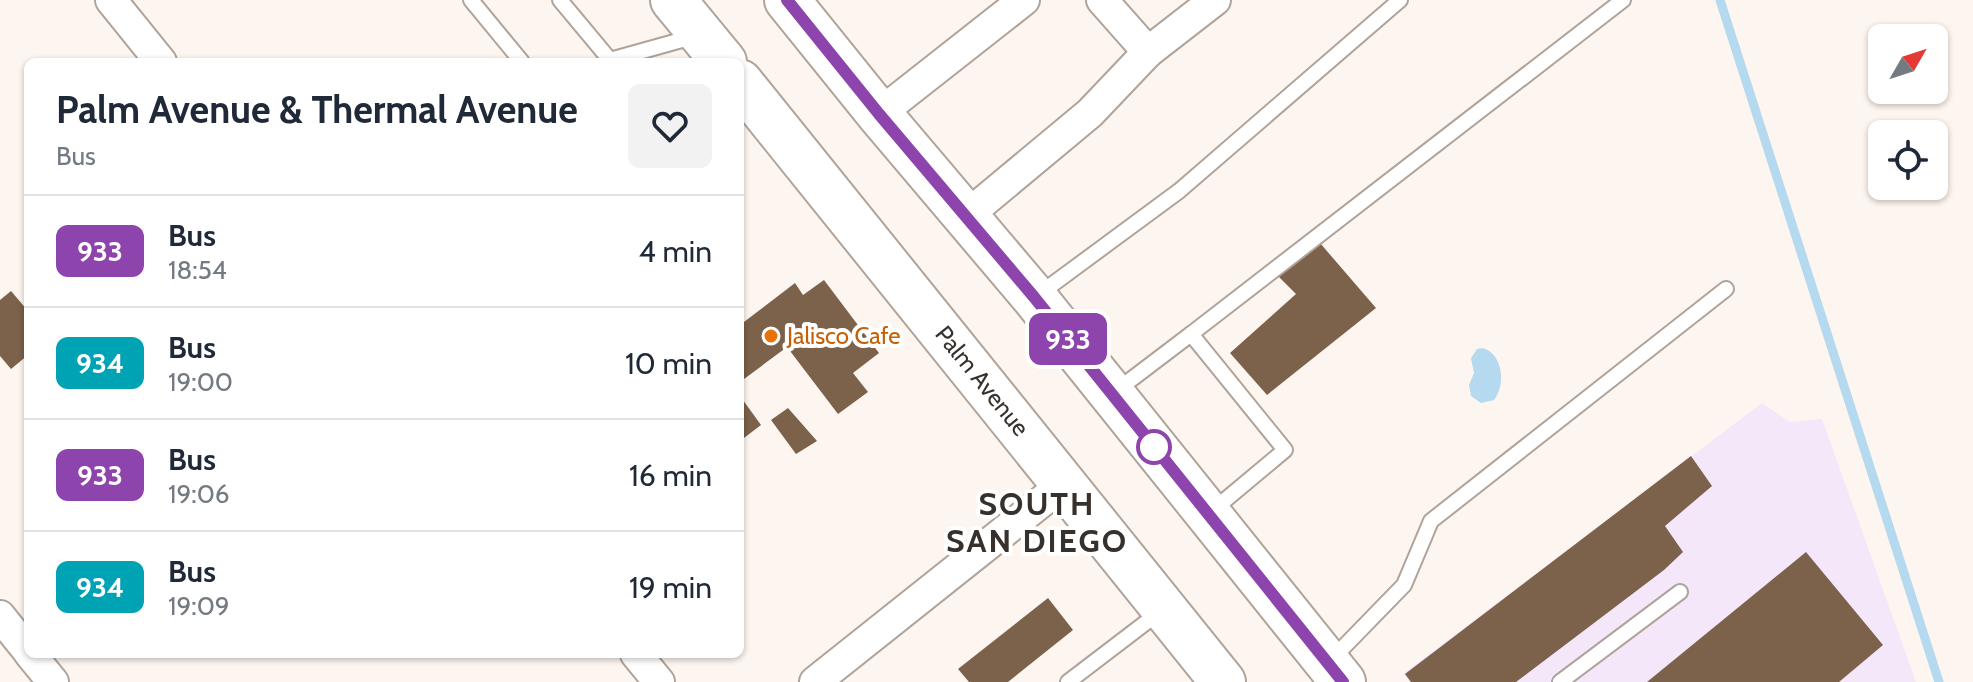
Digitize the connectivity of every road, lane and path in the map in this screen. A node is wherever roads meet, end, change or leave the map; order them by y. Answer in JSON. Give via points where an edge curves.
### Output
{"nodes":[{"id":1,"x":111,"y":0,"type":"edge"},
{"id":2,"x":471,"y":0,"type":"edge"},
{"id":3,"x":560,"y":0,"type":"edge"},
{"id":4,"x":673,"y":0,"type":"edge"},
{"id":5,"x":787,"y":0,"type":"edge"},
{"id":6,"x":1024,"y":0,"type":"edge"},
{"id":7,"x":1102,"y":0,"type":"edge"},
{"id":8,"x":1215,"y":0,"type":"edge"},
{"id":9,"x":1400,"y":0,"type":"edge"},
{"id":10,"x":1623,"y":0,"type":"edge"},
{"id":11,"x":712,"y":48,"type":"edge"},
{"id":12,"x":1148,"y":52,"type":"junction"},
{"id":13,"x":158,"y":58,"type":"edge"},
{"id":14,"x":519,"y":58,"type":"edge"},
{"id":15,"x":603,"y":58,"type":"edge"},
{"id":16,"x":630,"y":58,"type":"edge"},
{"id":17,"x":744,"y":87,"type":"edge"},
{"id":18,"x":879,"y":114,"type":"junction"},
{"id":19,"x":965,"y":217,"type":"junction"},
{"id":20,"x":1726,"y":289,"type":"dead end"},
{"id":21,"x":1034,"y":297,"type":"junction"},
{"id":22,"x":1191,"y":334,"type":"junction"},
{"id":23,"x":1112,"y":394,"type":"junction"},
{"id":24,"x":1065,"y":483,"type":"junction"},
{"id":25,"x":1208,"y":514,"type":"junction"},
{"id":26,"x":1680,"y":592,"type":"dead end"},
{"id":27,"x":1164,"y":608,"type":"junction"},
{"id":28,"x":0,"y":616,"type":"edge"},
{"id":29,"x":24,"y":647,"type":"edge"},
{"id":30,"x":33,"y":658,"type":"edge"},
{"id":31,"x":639,"y":658,"type":"edge"},
{"id":32,"x":1335,"y":673,"type":"edge"},
{"id":33,"x":53,"y":682,"type":"edge"},
{"id":34,"x":659,"y":682,"type":"edge"},
{"id":35,"x":815,"y":682,"type":"edge"},
{"id":36,"x":1068,"y":682,"type":"edge"},
{"id":37,"x":1223,"y":682,"type":"edge"},
{"id":38,"x":1560,"y":682,"type":"edge"}],
"edges":[{"from":1,"to":13,"type":"street"},
{"from":2,"to":14,"type":"lane"},
{"from":3,"to":15,"type":"lane"},
{"from":4,"to":11,"type":"highway"},
{"from":5,"to":18,"type":"highway"},
{"from":6,"to":18,"type":"street"},
{"from":7,"to":12,"type":"street"},
{"from":8,"to":12,"type":"street"},
{"from":9,"to":21,"type":"lane","via":[[1179,191]]},
{"from":10,"to":22,"type":"lane"},
{"from":11,"to":16,"type":"lane"},
{"from":12,"to":19,"type":"street","via":[[1090,113]]},
{"from":17,"to":24,"type":"highway","name":"Palm Avenue"},
{"from":18,"to":19,"type":"highway"},
{"from":19,"to":21,"type":"highway"},
{"from":20,"to":32,"type":"lane","via":[[1431,521],[1404,585]]},
{"from":21,"to":23,"type":"highway"},
{"from":22,"to":23,"type":"lane"},
{"from":22,"to":25,"type":"lane","via":[[1285,450]]},
{"from":23,"to":25,"type":"highway"},
{"from":24,"to":27,"type":"highway","name":"Palm Avenue"},
{"from":24,"to":35,"type":"street"},
{"from":25,"to":32,"type":"highway"},
{"from":26,"to":38,"type":"lane"},
{"from":27,"to":36,"type":"lane"},
{"from":27,"to":37,"type":"highway","name":"Palm Avenue"},
{"from":28,"to":29,"type":"street"},
{"from":30,"to":33,"type":"street"},
{"from":31,"to":34,"type":"street"}]}
